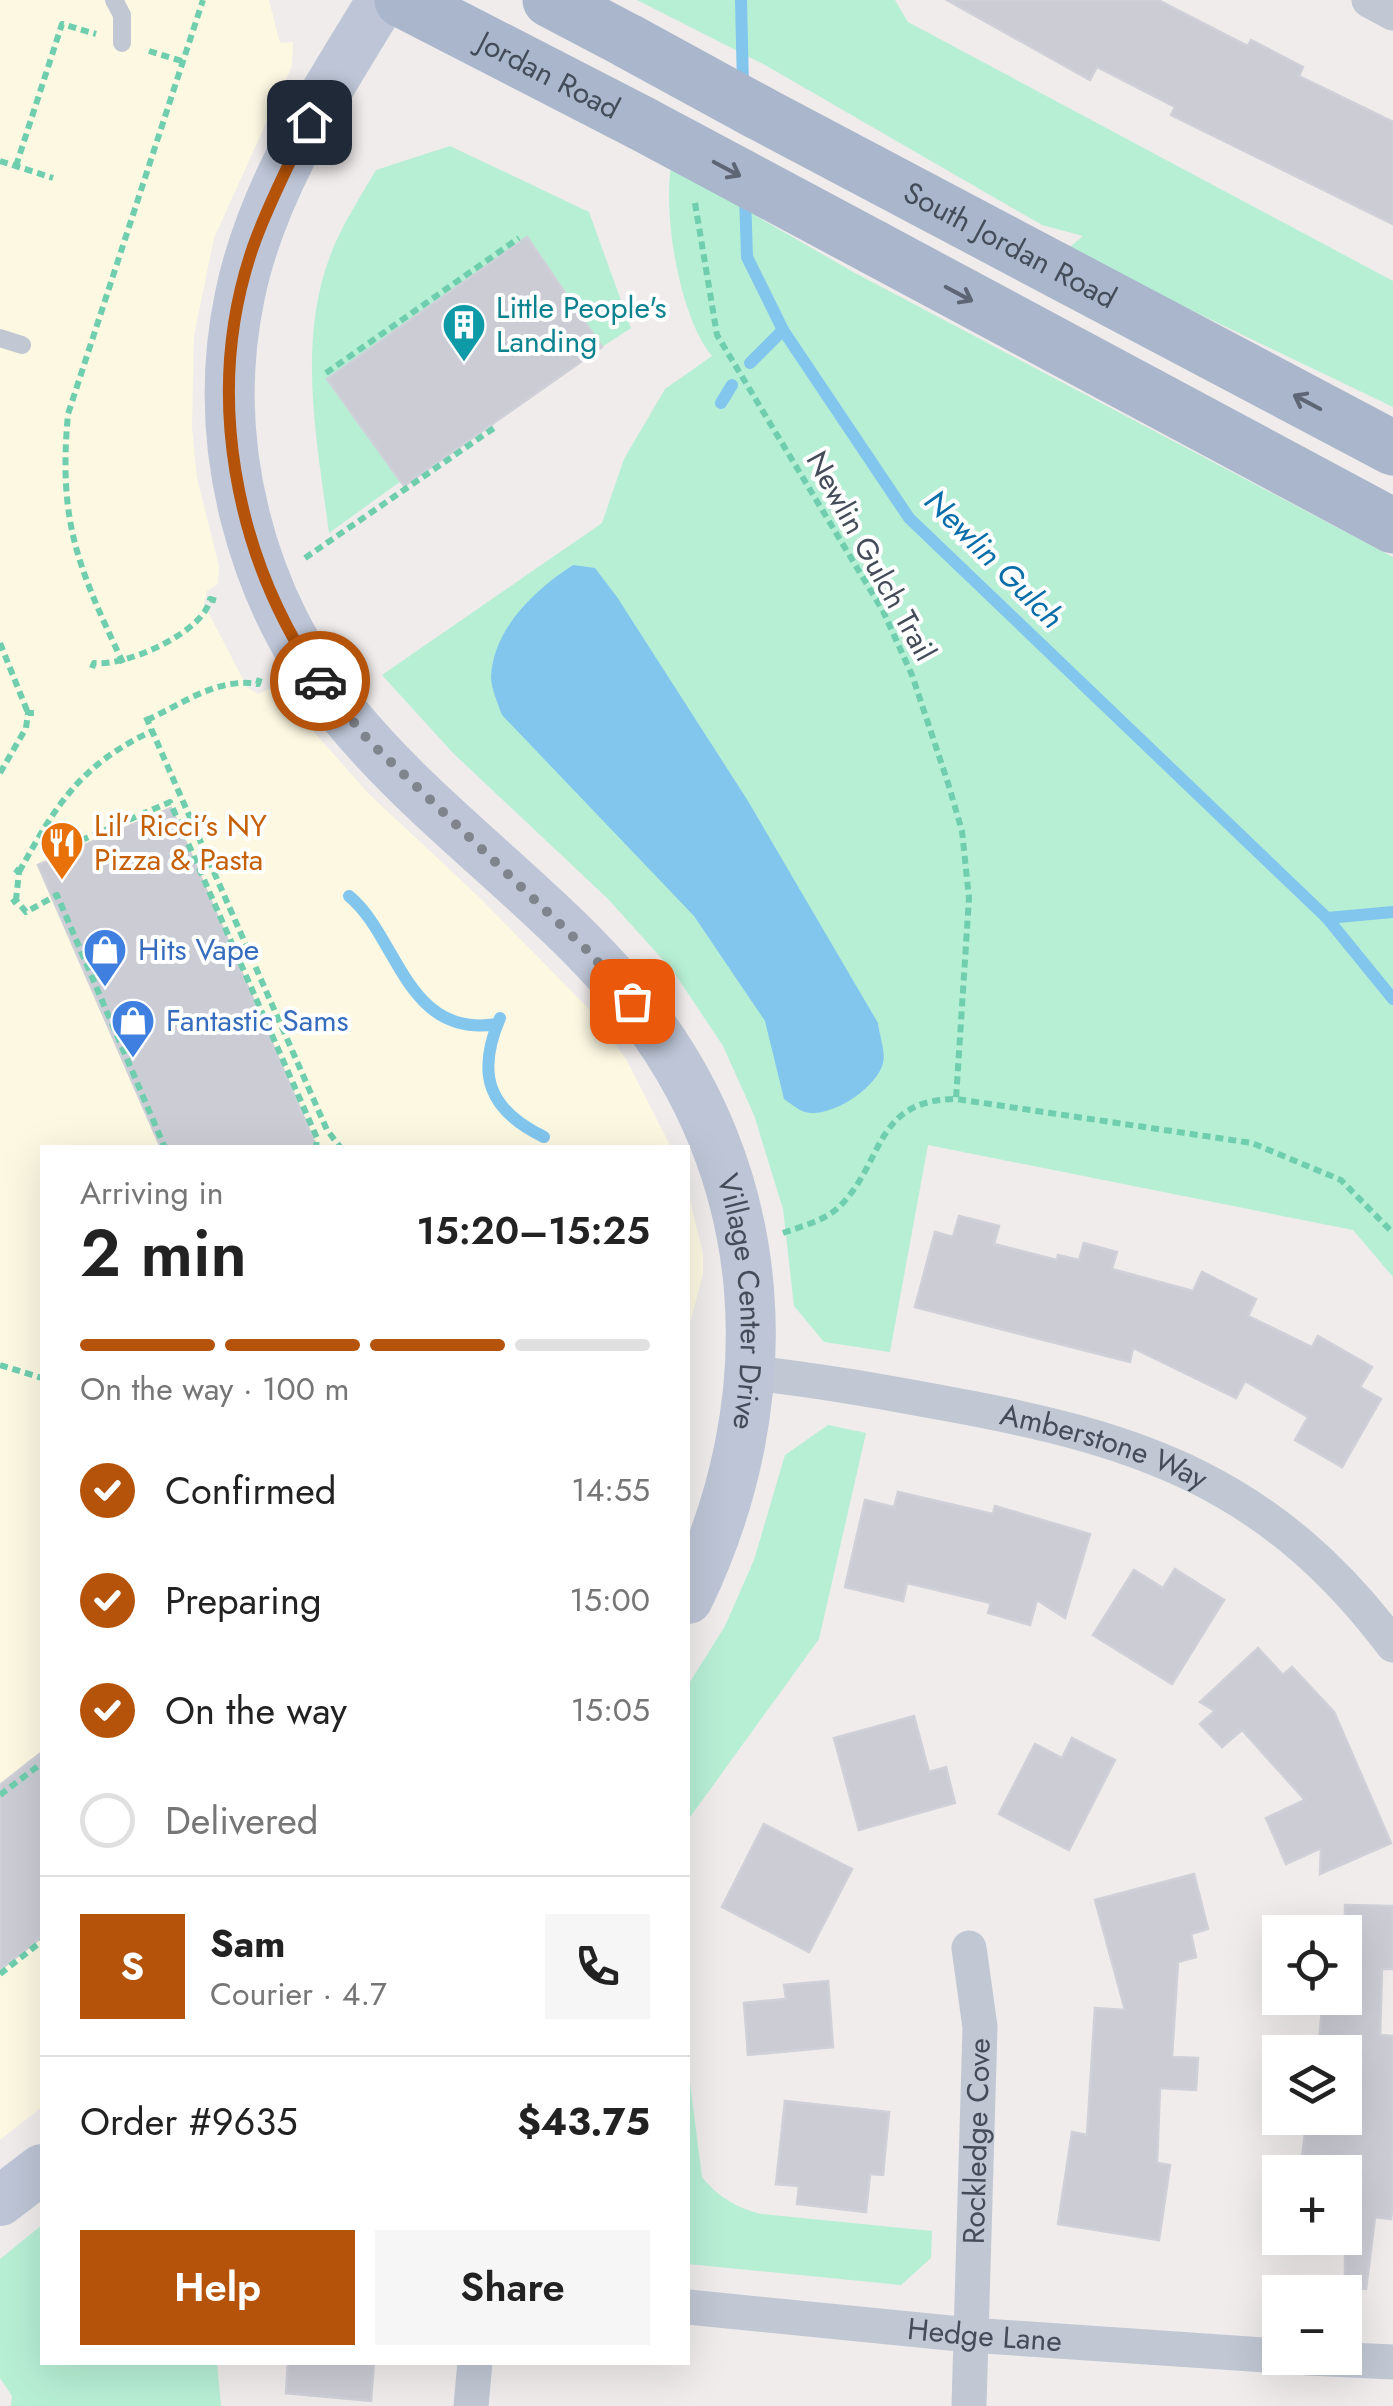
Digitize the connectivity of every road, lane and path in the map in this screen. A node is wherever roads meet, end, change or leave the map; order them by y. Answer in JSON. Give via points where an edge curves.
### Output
{"nodes":[{"id":1,"x":114,"y":0,"type":"edge"},
{"id":2,"x":203,"y":0,"type":"edge"},
{"id":3,"x":382,"y":0,"type":"edge"},
{"id":4,"x":402,"y":0,"type":"edge"},
{"id":5,"x":550,"y":0,"type":"edge"},
{"id":6,"x":1369,"y":0,"type":"edge"},
{"id":7,"x":1393,"y":13,"type":"edge"},
{"id":8,"x":101,"y":36,"type":"dead end"},
{"id":9,"x":122,"y":43,"type":"dead end"},
{"id":10,"x":143,"y":50,"type":"dead end"},
{"id":11,"x":182,"y":62,"type":"junction"},
{"id":12,"x":0,"y":161,"type":"edge"},
{"id":13,"x":16,"y":166,"type":"junction"},
{"id":14,"x":53,"y":178,"type":"dead end"},
{"id":15,"x":694,"y":194,"type":"dead end"},
{"id":16,"x":519,"y":238,"type":"dead end"},
{"id":17,"x":0,"y":338,"type":"edge"},
{"id":18,"x":22,"y":344,"type":"dead end"},
{"id":19,"x":326,"y":373,"type":"dead end"},
{"id":20,"x":494,"y":428,"type":"dead end"},
{"id":21,"x":1393,"y":448,"type":"edge"},
{"id":22,"x":1393,"y":526,"type":"edge"},
{"id":23,"x":301,"y":560,"type":"dead end"},
{"id":24,"x":217,"y":601,"type":"dead end"},
{"id":25,"x":0,"y":643,"type":"edge"},
{"id":26,"x":122,"y":661,"type":"junction"},
{"id":27,"x":92,"y":668,"type":"dead end"},
{"id":28,"x":260,"y":677,"type":"dead end"},
{"id":29,"x":152,"y":731,"type":"junction"},
{"id":30,"x":0,"y":773,"type":"edge"},
{"id":31,"x":46,"y":856,"type":"dead end"},
{"id":32,"x":956,"y":1098,"type":"junction"},
{"id":33,"x":164,"y":1145,"type":"edge"},
{"id":34,"x":317,"y":1145,"type":"edge"},
{"id":35,"x":340,"y":1145,"type":"edge"},
{"id":36,"x":1393,"y":1232,"type":"edge"},
{"id":37,"x":781,"y":1233,"type":"dead end"},
{"id":38,"x":0,"y":1364,"type":"edge"},
{"id":39,"x":752,"y":1372,"type":"junction"},
{"id":40,"x":40,"y":1377,"type":"edge"},
{"id":41,"x":690,"y":1594,"type":"edge"},
{"id":42,"x":1393,"y":1645,"type":"edge"},
{"id":43,"x":40,"y":1765,"type":"edge"},
{"id":44,"x":0,"y":1795,"type":"edge"},
{"id":45,"x":40,"y":1943,"type":"edge"},
{"id":46,"x":969,"y":1948,"type":"dead end"},
{"id":47,"x":0,"y":1974,"type":"edge"},
{"id":48,"x":40,"y":2171,"type":"edge"},
{"id":49,"x":0,"y":2201,"type":"edge"},
{"id":50,"x":690,"y":2306,"type":"edge"},
{"id":51,"x":970,"y":2335,"type":"junction"},
{"id":52,"x":1262,"y":2355,"type":"edge"},
{"id":53,"x":1362,"y":2361,"type":"edge"},
{"id":54,"x":1393,"y":2362,"type":"edge"},
{"id":55,"x":474,"y":2365,"type":"edge"},
{"id":56,"x":471,"y":2406,"type":"edge"},
{"id":57,"x":969,"y":2406,"type":"edge"}],
"edges":[{"from":1,"to":9,"type":"lane"},
{"from":2,"to":11,"type":"path"},
{"from":3,"to":39,"type":"street","name":"Village Center Drive","via":[[309,122],[262,222],[240,294],[230,420],[246,528],[292,633],[346,716],[588,951],[682,1075],[738,1219]]},
{"from":4,"to":22,"type":"main road","name":"Jordan Road","one_way":true,"bridge":true},
{"from":21,"to":5,"type":"main road","name":"South Jordan Road","one_way":true,"bridge":true},
{"from":6,"to":7,"type":"street"},
{"from":8,"to":13,"type":"path","via":[[62,24]]},
{"from":10,"to":11,"type":"path"},
{"from":11,"to":26,"type":"path","via":[[68,414],[64,479],[72,543]]},
{"from":12,"to":13,"type":"path"},
{"from":13,"to":14,"type":"path"},
{"from":15,"to":32,"type":"path","name":"Newlin Gulch Trail","via":[[717,335],[883,611],[943,765],[962,831],[969,898]]},
{"from":16,"to":19,"type":"path"},
{"from":17,"to":18,"type":"lane"},
{"from":20,"to":23,"type":"path"},
{"from":24,"to":26,"type":"path","via":[[210,598],[206,615],[189,631]]},
{"from":25,"to":30,"type":"path","via":[[33,713]]},
{"from":26,"to":27,"type":"path"},
{"from":28,"to":29,"type":"path","via":[[258,684],[216,687],[147,719]]},
{"from":29,"to":33,"type":"path","via":[[104,756],[66,793],[17,871],[14,902],[26,912],[58,896]]},
{"from":29,"to":35,"type":"path","via":[[327,1130]]},
{"from":31,"to":34,"type":"path","via":[[170,802]]},
{"from":32,"to":36,"type":"path","via":[[1252,1143],[1340,1180]]},
{"from":32,"to":37,"type":"path","via":[[934,1099],[896,1118],[836,1210]]},
{"from":38,"to":40,"type":"path"},
{"from":39,"to":41,"type":"street","name":"Village Center Drive","via":[[737,1471]]},
{"from":39,"to":42,"type":"street","name":"Amberstone Way","via":[[979,1410],[1132,1446],[1209,1482],[1274,1524],[1352,1594]]},
{"from":43,"to":44,"type":"path"},
{"from":45,"to":47,"type":"path"},
{"from":46,"to":51,"type":"street","name":"Rockledge Cove","via":[[980,2027]]},
{"from":48,"to":49,"type":"street"},
{"from":50,"to":51,"type":"street","name":"Hedge Lane"},
{"from":51,"to":52,"type":"street","name":"Hedge Lane"},
{"from":51,"to":57,"type":"street","name":"Rockledge Cove"},
{"from":53,"to":54,"type":"street"},
{"from":55,"to":56,"type":"street"}]}
